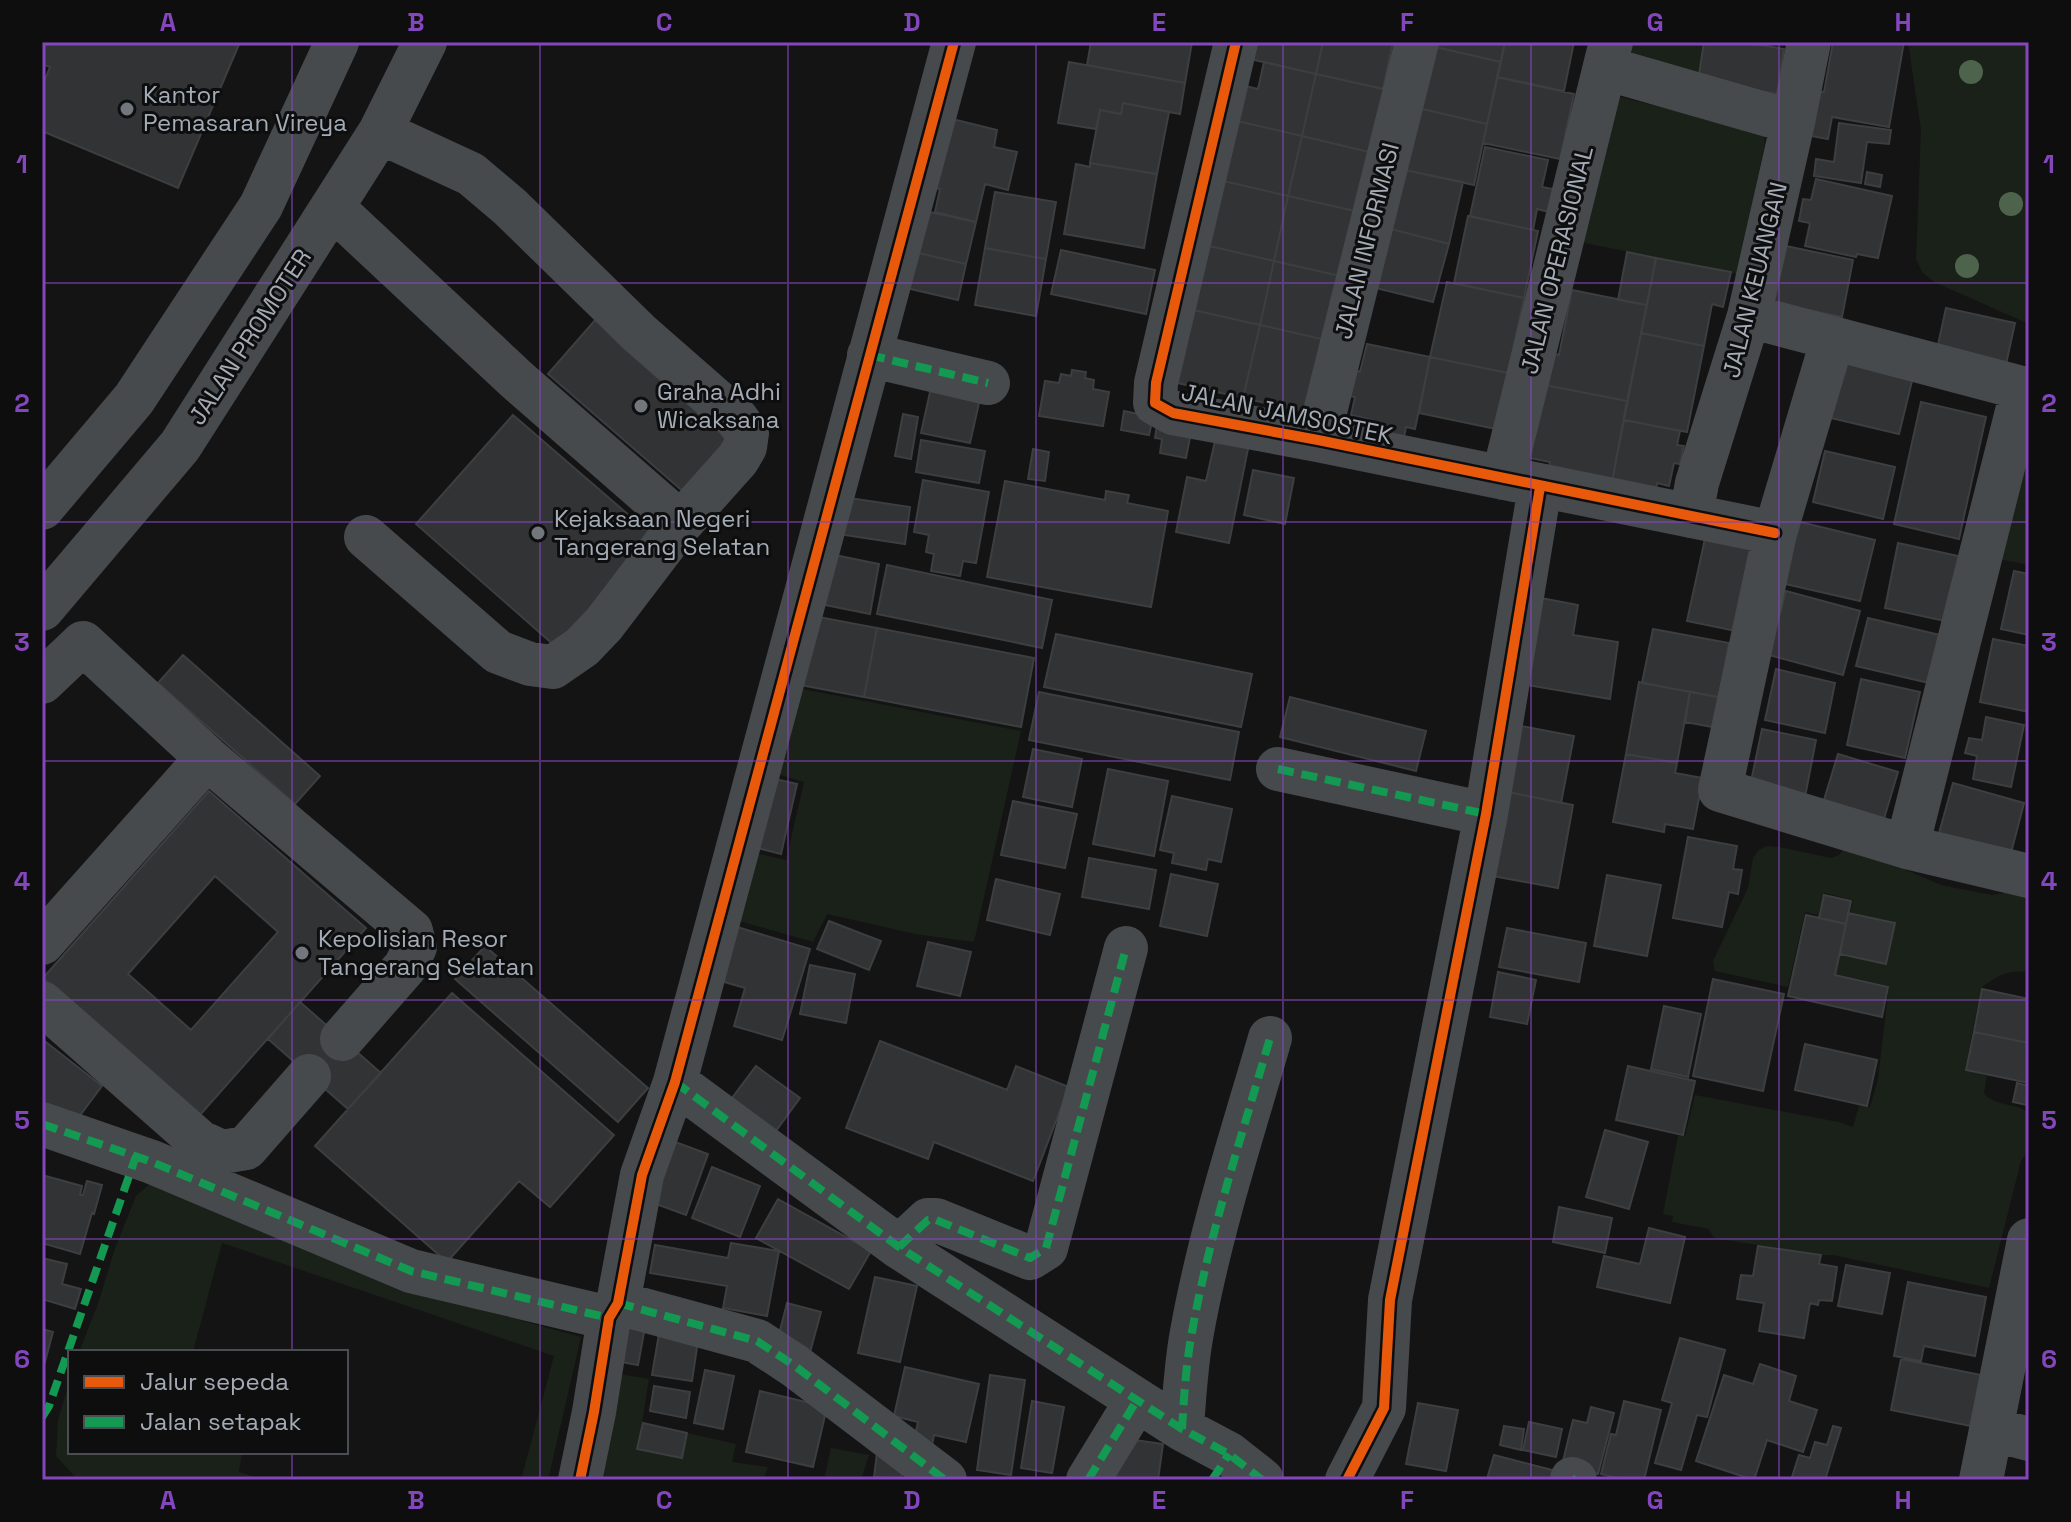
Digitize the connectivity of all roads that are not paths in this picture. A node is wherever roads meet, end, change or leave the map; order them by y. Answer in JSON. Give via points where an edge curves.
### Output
{"nodes":[{"id":1,"x":337,"y":42,"type":"edge"},
{"id":2,"x":425,"y":42,"type":"edge"},
{"id":3,"x":954,"y":42,"type":"edge"},
{"id":4,"x":1236,"y":42,"type":"edge"},
{"id":5,"x":1417,"y":42,"type":"edge"},
{"id":6,"x":1809,"y":42,"type":"edge"},
{"id":7,"x":1608,"y":55,"type":"edge"},
{"id":8,"x":1793,"y":122,"type":"junction"},
{"id":9,"x":380,"y":132,"type":"junction"},
{"id":10,"x":333,"y":208,"type":"junction"},
{"id":11,"x":1749,"y":316,"type":"junction"},
{"id":12,"x":1833,"y":338,"type":"junction"},
{"id":13,"x":869,"y":355,"type":"junction"},
{"id":14,"x":988,"y":383,"type":"dead end"},
{"id":15,"x":2026,"y":389,"type":"edge"},
{"id":16,"x":1318,"y":440,"type":"junction"},
{"id":17,"x":1522,"y":483,"type":"junction"},
{"id":18,"x":42,"y":508,"type":"edge"},
{"id":19,"x":1691,"y":516,"type":"junction"},
{"id":20,"x":681,"y":523,"type":"junction"},
{"id":21,"x":1775,"y":533,"type":"junction"},
{"id":22,"x":366,"y":537,"type":"dead end"},
{"id":23,"x":42,"y":609,"type":"edge"},
{"id":24,"x":42,"y":682,"type":"edge"},
{"id":25,"x":207,"y":758,"type":"junction"},
{"id":26,"x":1278,"y":769,"type":"dead end"},
{"id":27,"x":1486,"y":814,"type":"junction"},
{"id":28,"x":1907,"y":847,"type":"junction"},
{"id":29,"x":2029,"y":876,"type":"edge"},
{"id":30,"x":42,"y":943,"type":"edge"},
{"id":31,"x":1126,"y":948,"type":"dead end"},
{"id":32,"x":42,"y":1003,"type":"edge"},
{"id":33,"x":1270,"y":1038,"type":"dead end"},
{"id":34,"x":342,"y":1039,"type":"dead end"},
{"id":35,"x":309,"y":1076,"type":"dead end"},
{"id":36,"x":675,"y":1082,"type":"junction"},
{"id":37,"x":42,"y":1124,"type":"edge"},
{"id":38,"x":2029,"y":1240,"type":"edge"},
{"id":39,"x":899,"y":1247,"type":"junction"},
{"id":40,"x":614,"y":1310,"type":"junction"},
{"id":41,"x":1137,"y":1400,"type":"junction"},
{"id":42,"x":1182,"y":1429,"type":"junction"},
{"id":43,"x":2010,"y":1434,"type":"edge"},
{"id":44,"x":1234,"y":1471,"type":"edge"},
{"id":45,"x":580,"y":1480,"type":"edge"},
{"id":46,"x":945,"y":1480,"type":"edge"},
{"id":47,"x":1088,"y":1480,"type":"edge"},
{"id":48,"x":1347,"y":1480,"type":"edge"},
{"id":49,"x":1981,"y":1480,"type":"edge"}],
"edges":[{"from":1,"to":18,"type":"street","via":[[261,206],[134,399]]},
{"from":2,"to":9,"type":"street","name":"JALAN PROMOTER"},
{"from":3,"to":13,"type":"street"},
{"from":4,"to":16,"type":"street","name":"JALAN JAMSOSTEK","via":[[1155,403],[1173,413]]},
{"from":5,"to":16,"type":"street","name":"JALAN INFORMASI"},
{"from":6,"to":8,"type":"street","name":"JALAN KEUANGAN"},
{"from":7,"to":8,"type":"street"},
{"from":7,"to":17,"type":"street","name":"JALAN OPERASIONAL"},
{"from":8,"to":11,"type":"street","name":"JALAN KEUANGAN"},
{"from":9,"to":10,"type":"street","name":"JALAN PROMOTER"},
{"from":9,"to":20,"type":"street","via":[[471,174],[736,418],[747,433],[745,447]]},
{"from":10,"to":20,"type":"street","via":[[517,380]]},
{"from":10,"to":23,"type":"street","name":"JALAN PROMOTER","via":[[180,446]]},
{"from":11,"to":12,"type":"street"},
{"from":11,"to":19,"type":"street","name":"JALAN KEUANGAN"},
{"from":12,"to":15,"type":"street"},
{"from":12,"to":21,"type":"street"},
{"from":13,"to":14,"type":"street"},
{"from":13,"to":36,"type":"street"},
{"from":15,"to":28,"type":"street"},
{"from":16,"to":17,"type":"street","name":"JALAN JAMSOSTEK"},
{"from":17,"to":19,"type":"street","name":"JALAN JAMSOSTEK"},
{"from":17,"to":27,"type":"street","name":"JALAN OPERASIONAL"},
{"from":19,"to":21,"type":"street","name":"JALAN JAMSOSTEK"},
{"from":20,"to":22,"type":"street","via":[[604,624],[553,667],[498,652]]},
{"from":21,"to":28,"type":"street","via":[[1720,790]]},
{"from":24,"to":25,"type":"street","via":[[83,643]]},
{"from":25,"to":30,"type":"street"},
{"from":25,"to":34,"type":"street","via":[[411,931],[415,947],[405,967]]},
{"from":26,"to":27,"type":"street"},
{"from":27,"to":48,"type":"street","name":"JALAN OPERASIONAL","via":[[1390,1300],[1384,1408]]},
{"from":28,"to":29,"type":"street"},
{"from":31,"to":39,"type":"street","via":[[1046,1248],[1030,1258],[936,1220],[928,1220]]},
{"from":32,"to":35,"type":"street","via":[[200,1142],[222,1152],[246,1148]]},
{"from":33,"to":42,"type":"street","via":[[1219,1213],[1192,1332]]},
{"from":36,"to":39,"type":"street"},
{"from":36,"to":40,"type":"street","via":[[642,1175]]},
{"from":37,"to":40,"type":"street","via":[[152,1162],[411,1271]]},
{"from":38,"to":43,"type":"street"},
{"from":39,"to":41,"type":"street"},
{"from":40,"to":45,"type":"street"},
{"from":40,"to":46,"type":"street","via":[[757,1341]]},
{"from":41,"to":42,"type":"street"},
{"from":41,"to":47,"type":"street"},
{"from":42,"to":44,"type":"street"},
{"from":43,"to":49,"type":"street"}]}
